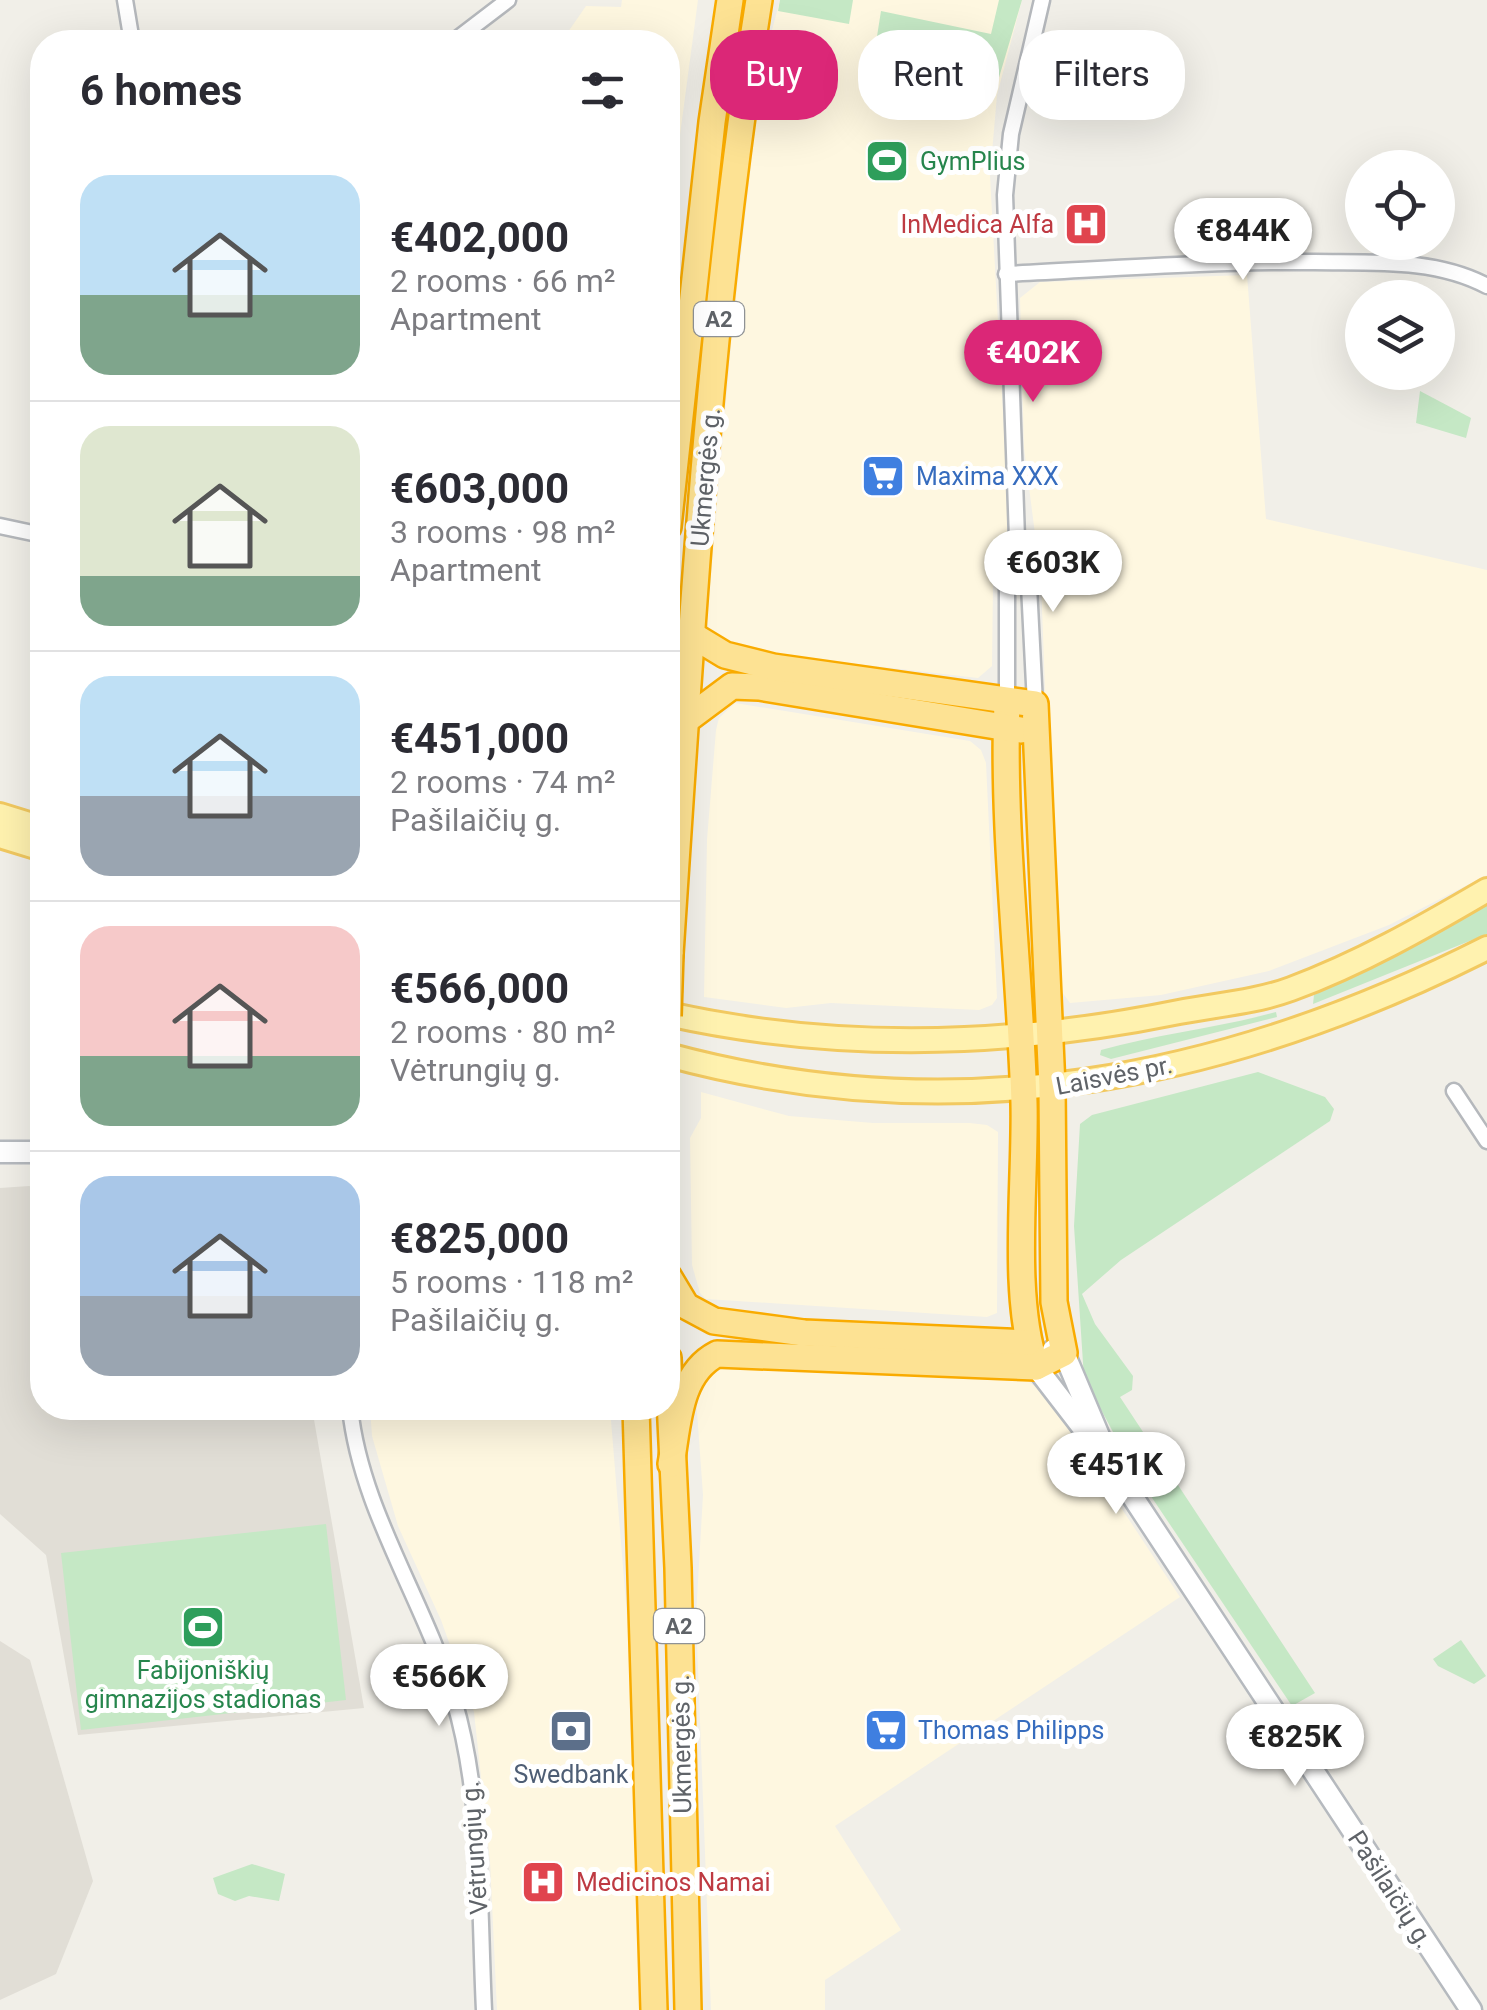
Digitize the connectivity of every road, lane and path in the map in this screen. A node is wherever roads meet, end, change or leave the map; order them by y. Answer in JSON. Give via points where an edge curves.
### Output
{"nodes":[{"id":1,"x":126,"y":0,"type":"edge"},
{"id":2,"x":508,"y":0,"type":"edge"},
{"id":3,"x":730,"y":0,"type":"edge"},
{"id":4,"x":759,"y":0,"type":"edge"},
{"id":5,"x":1042,"y":0,"type":"edge"},
{"id":6,"x":130,"y":30,"type":"edge"},
{"id":7,"x":468,"y":30,"type":"edge"},
{"id":8,"x":1006,"y":274,"type":"junction"},
{"id":9,"x":1487,"y":286,"type":"edge"},
{"id":10,"x":680,"y":417,"type":"edge"},
{"id":11,"x":0,"y":526,"type":"edge"},
{"id":12,"x":30,"y":532,"type":"edge"},
{"id":13,"x":1016,"y":538,"type":"junction"},
{"id":14,"x":692,"y":635,"type":"junction"},
{"id":15,"x":1007,"y":701,"type":"junction"},
{"id":16,"x":1035,"y":704,"type":"junction"},
{"id":17,"x":685,"y":721,"type":"junction"},
{"id":18,"x":1006,"y":728,"type":"junction"},
{"id":19,"x":1036,"y":732,"type":"junction"},
{"id":20,"x":680,"y":799,"type":"edge"},
{"id":21,"x":0,"y":815,"type":"edge"},
{"id":22,"x":30,"y":824,"type":"edge"},
{"id":23,"x":0,"y":836,"type":"edge"},
{"id":24,"x":30,"y":845,"type":"edge"},
{"id":25,"x":1487,"y":890,"type":"edge"},
{"id":26,"x":1487,"y":948,"type":"edge"},
{"id":27,"x":680,"y":1018,"type":"edge"},
{"id":28,"x":1050,"y":1036,"type":"junction"},
{"id":29,"x":1021,"y":1039,"type":"junction"},
{"id":30,"x":680,"y":1058,"type":"edge"},
{"id":31,"x":1052,"y":1088,"type":"junction"},
{"id":32,"x":1024,"y":1090,"type":"junction"},
{"id":33,"x":1454,"y":1092,"type":"dead end"},
{"id":34,"x":1487,"y":1141,"type":"edge"},
{"id":35,"x":0,"y":1152,"type":"edge"},
{"id":36,"x":30,"y":1152,"type":"edge"},
{"id":37,"x":680,"y":1296,"type":"edge"},
{"id":38,"x":1064,"y":1353,"type":"junction"},
{"id":39,"x":1032,"y":1355,"type":"junction"},
{"id":40,"x":353,"y":1420,"type":"edge"},
{"id":41,"x":628,"y":1420,"type":"edge"},
{"id":42,"x":637,"y":1420,"type":"edge"},
{"id":43,"x":670,"y":1420,"type":"edge"},
{"id":44,"x":638,"y":1454,"type":"junction"},
{"id":45,"x":671,"y":1464,"type":"junction"},
{"id":46,"x":1113,"y":1467,"type":"junction"},
{"id":47,"x":484,"y":2010,"type":"edge"},
{"id":48,"x":654,"y":2010,"type":"edge"},
{"id":49,"x":688,"y":2010,"type":"edge"},
{"id":50,"x":1470,"y":2010,"type":"edge"}],
"edges":[{"from":1,"to":6,"type":"street"},
{"from":2,"to":7,"type":"street"},
{"from":3,"to":10,"type":"highway","name":"Ukmergės g.","number":"A2"},
{"from":4,"to":14,"type":"highway","name":"Ukmergės g.","number":"A2","via":[[728,226]]},
{"from":5,"to":8,"type":"street","via":[[1010,134]]},
{"from":8,"to":9,"type":"street","via":[[1369,262],[1438,268]]},
{"from":8,"to":13,"type":"street"},
{"from":11,"to":12,"type":"street"},
{"from":13,"to":15,"type":"street","via":[[1007,588]]},
{"from":13,"to":16,"type":"street","via":[[1030,586]]},
{"from":14,"to":15,"type":"highway","via":[[746,662]]},
{"from":14,"to":17,"type":"highway","name":"Ukmergės g.","number":"A2"},
{"from":15,"to":16,"type":"highway"},
{"from":15,"to":18,"type":"highway"},
{"from":16,"to":19,"type":"highway"},
{"from":17,"to":18,"type":"highway","via":[[732,686]]},
{"from":17,"to":20,"type":"highway","name":"Ukmergės g.","number":"A2"},
{"from":18,"to":19,"type":"highway"},
{"from":18,"to":29,"type":"highway"},
{"from":19,"to":28,"type":"highway"},
{"from":21,"to":22,"type":"main road"},
{"from":23,"to":24,"type":"main road"},
{"from":25,"to":28,"type":"main road","name":"Laisvės pr.","via":[[1379,950],[1288,990]]},
{"from":26,"to":31,"type":"main road","name":"Laisvės pr.","via":[[1298,1030]]},
{"from":27,"to":29,"type":"main road","name":"Laisvės pr.","via":[[882,1042]]},
{"from":28,"to":29,"type":"main road","name":"Laisvės pr."},
{"from":28,"to":31,"type":"highway"},
{"from":29,"to":32,"type":"highway"},
{"from":30,"to":32,"type":"main road","name":"Laisvės pr.","via":[[722,1070],[898,1092]]},
{"from":31,"to":32,"type":"main road","name":"Laisvės pr."},
{"from":31,"to":38,"type":"highway","via":[[1054,1302]]},
{"from":32,"to":39,"type":"highway"},
{"from":33,"to":34,"type":"street"},
{"from":35,"to":36,"type":"street"},
{"from":37,"to":39,"type":"highway","via":[[714,1320]]},
{"from":38,"to":39,"type":"highway"},
{"from":38,"to":46,"type":"street","name":"Pašilaičių g."},
{"from":39,"to":45,"type":"highway","via":[[717,1354],[689,1382]]},
{"from":39,"to":46,"type":"street","name":"Pašilaičių g."},
{"from":40,"to":47,"type":"street","name":"Vėtrungių g.","via":[[370,1496],[462,1728]]},
{"from":41,"to":44,"type":"highway"},
{"from":42,"to":44,"type":"highway","name":"Ukmergės g.","number":"A2"},
{"from":43,"to":45,"type":"highway","name":"Ukmergės g.","number":"A2"},
{"from":44,"to":48,"type":"highway","name":"Ukmergės g.","number":"A2"},
{"from":45,"to":49,"type":"highway","name":"Ukmergės g.","number":"A2"},
{"from":46,"to":50,"type":"street","name":"Pašilaičių g."}]}
